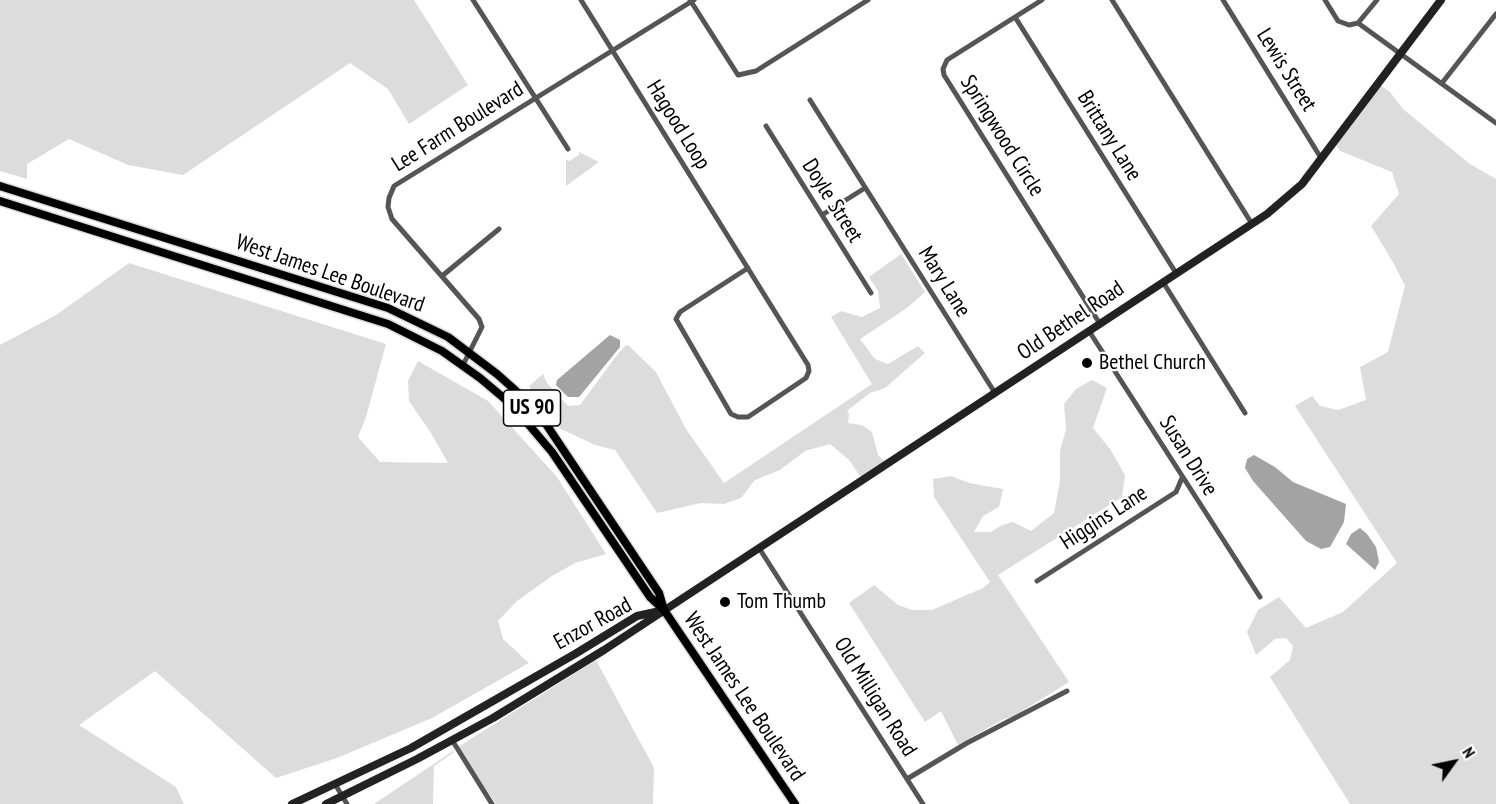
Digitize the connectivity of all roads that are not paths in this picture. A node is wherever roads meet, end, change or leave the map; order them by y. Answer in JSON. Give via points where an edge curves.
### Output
{"nodes":[{"id":1,"x":473,"y":0,"type":"edge"},
{"id":2,"x":581,"y":0,"type":"edge"},
{"id":3,"x":868,"y":0,"type":"edge"},
{"id":4,"x":1042,"y":0,"type":"edge"},
{"id":5,"x":1112,"y":0,"type":"edge"},
{"id":6,"x":1223,"y":0,"type":"edge"},
{"id":7,"x":1325,"y":0,"type":"edge"},
{"id":8,"x":1377,"y":0,"type":"edge"},
{"id":9,"x":1441,"y":0,"type":"edge"},
{"id":10,"x":691,"y":1,"type":"edge"},
{"id":11,"x":1496,"y":14,"type":"edge"},
{"id":12,"x":1015,"y":16,"type":"junction"},
{"id":13,"x":1358,"y":22,"type":"junction"},
{"id":14,"x":612,"y":51,"type":"junction"},
{"id":15,"x":1401,"y":52,"type":"junction"},
{"id":16,"x":1442,"y":83,"type":"junction"},
{"id":17,"x":535,"y":98,"type":"junction"},
{"id":18,"x":810,"y":100,"type":"dead end"},
{"id":19,"x":1496,"y":123,"type":"edge"},
{"id":20,"x":766,"y":126,"type":"dead end"},
{"id":21,"x":568,"y":149,"type":"dead end"},
{"id":22,"x":1321,"y":158,"type":"junction"},
{"id":23,"x":0,"y":186,"type":"edge"},
{"id":24,"x":865,"y":188,"type":"junction"},
{"id":25,"x":0,"y":201,"type":"edge"},
{"id":26,"x":822,"y":215,"type":"junction"},
{"id":27,"x":1252,"y":224,"type":"junction"},
{"id":28,"x":499,"y":229,"type":"dead end"},
{"id":29,"x":748,"y":268,"type":"junction"},
{"id":30,"x":1176,"y":273,"type":"junction"},
{"id":31,"x":442,"y":276,"type":"junction"},
{"id":32,"x":1163,"y":282,"type":"junction"},
{"id":33,"x":326,"y":288,"type":"junction"},
{"id":34,"x":871,"y":293,"type":"dead end"},
{"id":35,"x":321,"y":302,"type":"junction"},
{"id":36,"x":1100,"y":324,"type":"junction"},
{"id":37,"x":1089,"y":331,"type":"junction"},
{"id":38,"x":470,"y":352,"type":"junction"},
{"id":39,"x":463,"y":365,"type":"junction"},
{"id":40,"x":995,"y":393,"type":"junction"},
{"id":41,"x":1245,"y":413,"type":"dead end"},
{"id":42,"x":1182,"y":478,"type":"junction"},
{"id":43,"x":759,"y":548,"type":"junction"},
{"id":44,"x":1037,"y":581,"type":"dead end"},
{"id":45,"x":1260,"y":597,"type":"dead end"},
{"id":46,"x":664,"y":610,"type":"junction"},
{"id":47,"x":1067,"y":691,"type":"dead end"},
{"id":48,"x":452,"y":740,"type":"junction"},
{"id":49,"x":907,"y":779,"type":"junction"},
{"id":50,"x":335,"y":784,"type":"junction"},
{"id":51,"x":342,"y":796,"type":"junction"},
{"id":52,"x":292,"y":804,"type":"edge"},
{"id":53,"x":326,"y":804,"type":"edge"},
{"id":54,"x":347,"y":804,"type":"edge"},
{"id":55,"x":492,"y":804,"type":"edge"},
{"id":56,"x":795,"y":804,"type":"edge"},
{"id":57,"x":923,"y":804,"type":"edge"}],
"edges":[{"from":1,"to":17,"type":"street"},
{"from":2,"to":14,"type":"street","name":"Hagood Loop"},
{"from":3,"to":10,"type":"street","via":[[756,72],[738,75]]},
{"from":4,"to":12,"type":"street","name":"Springwood Circle"},
{"from":5,"to":27,"type":"street"},
{"from":6,"to":22,"type":"street","name":"Lewis Street"},
{"from":7,"to":13,"type":"street","via":[[1338,21],[1348,25]]},
{"from":8,"to":13,"type":"street"},
{"from":9,"to":15,"type":"street","name":"Old Bethel Road"},
{"from":10,"to":14,"type":"street","name":"Lee Farm Boulevard"},
{"from":11,"to":16,"type":"street"},
{"from":12,"to":30,"type":"street","name":"Brittany Lane"},
{"from":12,"to":36,"type":"street","name":"Springwood Circle","via":[[947,60],[944,75]]},
{"from":13,"to":15,"type":"street"},
{"from":14,"to":17,"type":"street","name":"Lee Farm Boulevard"},
{"from":14,"to":29,"type":"street","name":"Hagood Loop"},
{"from":15,"to":16,"type":"street"},
{"from":15,"to":22,"type":"street","name":"Old Bethel Road"},
{"from":16,"to":19,"type":"street"},
{"from":17,"to":21,"type":"street"},
{"from":17,"to":31,"type":"street","name":"Lee Farm Boulevard","via":[[394,186],[388,198],[392,219]]},
{"from":18,"to":24,"type":"street","name":"Mary Lane"},
{"from":20,"to":26,"type":"street","name":"Doyle Street"},
{"from":22,"to":27,"type":"street","name":"Old Bethel Road","via":[[1291,195]]},
{"from":23,"to":33,"type":"main road","name":"West James Lee Boulevard","number":"US 90"},
{"from":24,"to":26,"type":"street"},
{"from":24,"to":40,"type":"street","name":"Mary Lane"},
{"from":25,"to":35,"type":"main road","name":"West James Lee Boulevard","number":"US 90"},
{"from":26,"to":34,"type":"street","name":"Doyle Street"},
{"from":27,"to":30,"type":"street","name":"Old Bethel Road"},
{"from":28,"to":31,"type":"street"},
{"from":29,"to":29,"type":"street","name":"Hagood Loop","via":[[809,371],[806,378],[748,417],[738,417],[731,414],[676,319],[680,312]]},
{"from":30,"to":32,"type":"street","name":"Old Bethel Road"},
{"from":31,"to":38,"type":"street","name":"Lee Farm Boulevard","via":[[482,327]]},
{"from":32,"to":36,"type":"street","name":"Old Bethel Road"},
{"from":32,"to":41,"type":"street"},
{"from":33,"to":35,"type":"street"},
{"from":33,"to":38,"type":"main road","name":"West James Lee Boulevard","number":"US 90","via":[[401,314]]},
{"from":35,"to":39,"type":"main road","name":"West James Lee Boulevard","number":"US 90","via":[[400,329]]},
{"from":36,"to":37,"type":"street","name":"Old Bethel Road"},
{"from":37,"to":40,"type":"street","name":"Old Bethel Road"},
{"from":37,"to":42,"type":"street","name":"Susan Drive"},
{"from":38,"to":39,"type":"street","name":"Lee Farm Boulevard"},
{"from":38,"to":46,"type":"main road","name":"West James Lee Boulevard","number":"US 90","via":[[515,390],[546,424],[659,593]]},
{"from":39,"to":46,"type":"main road","name":"West James Lee Boulevard","number":"US 90","via":[[512,405],[540,436],[650,597]]},
{"from":40,"to":43,"type":"street","name":"Old Bethel Road"},
{"from":42,"to":44,"type":"street","name":"Higgins Lane","via":[[1176,492]]},
{"from":42,"to":45,"type":"street","name":"Susan Drive"},
{"from":43,"to":46,"type":"street","name":"Old Bethel Road"},
{"from":43,"to":49,"type":"street","name":"Old Milligan Road"},
{"from":46,"to":48,"type":"street","name":"Enzor Road"},
{"from":46,"to":50,"type":"street","name":"Enzor Road","via":[[637,616],[411,748]]},
{"from":46,"to":56,"type":"main road","name":"West James Lee Boulevard","number":"US 90"},
{"from":47,"to":49,"type":"street"},
{"from":48,"to":51,"type":"street","name":"Enzor Road"},
{"from":48,"to":55,"type":"street"},
{"from":49,"to":57,"type":"street","name":"Old Milligan Road"},
{"from":50,"to":51,"type":"street"},
{"from":50,"to":52,"type":"street","name":"Enzor Road"},
{"from":51,"to":53,"type":"street","name":"Enzor Road"},
{"from":51,"to":54,"type":"street"}]}
